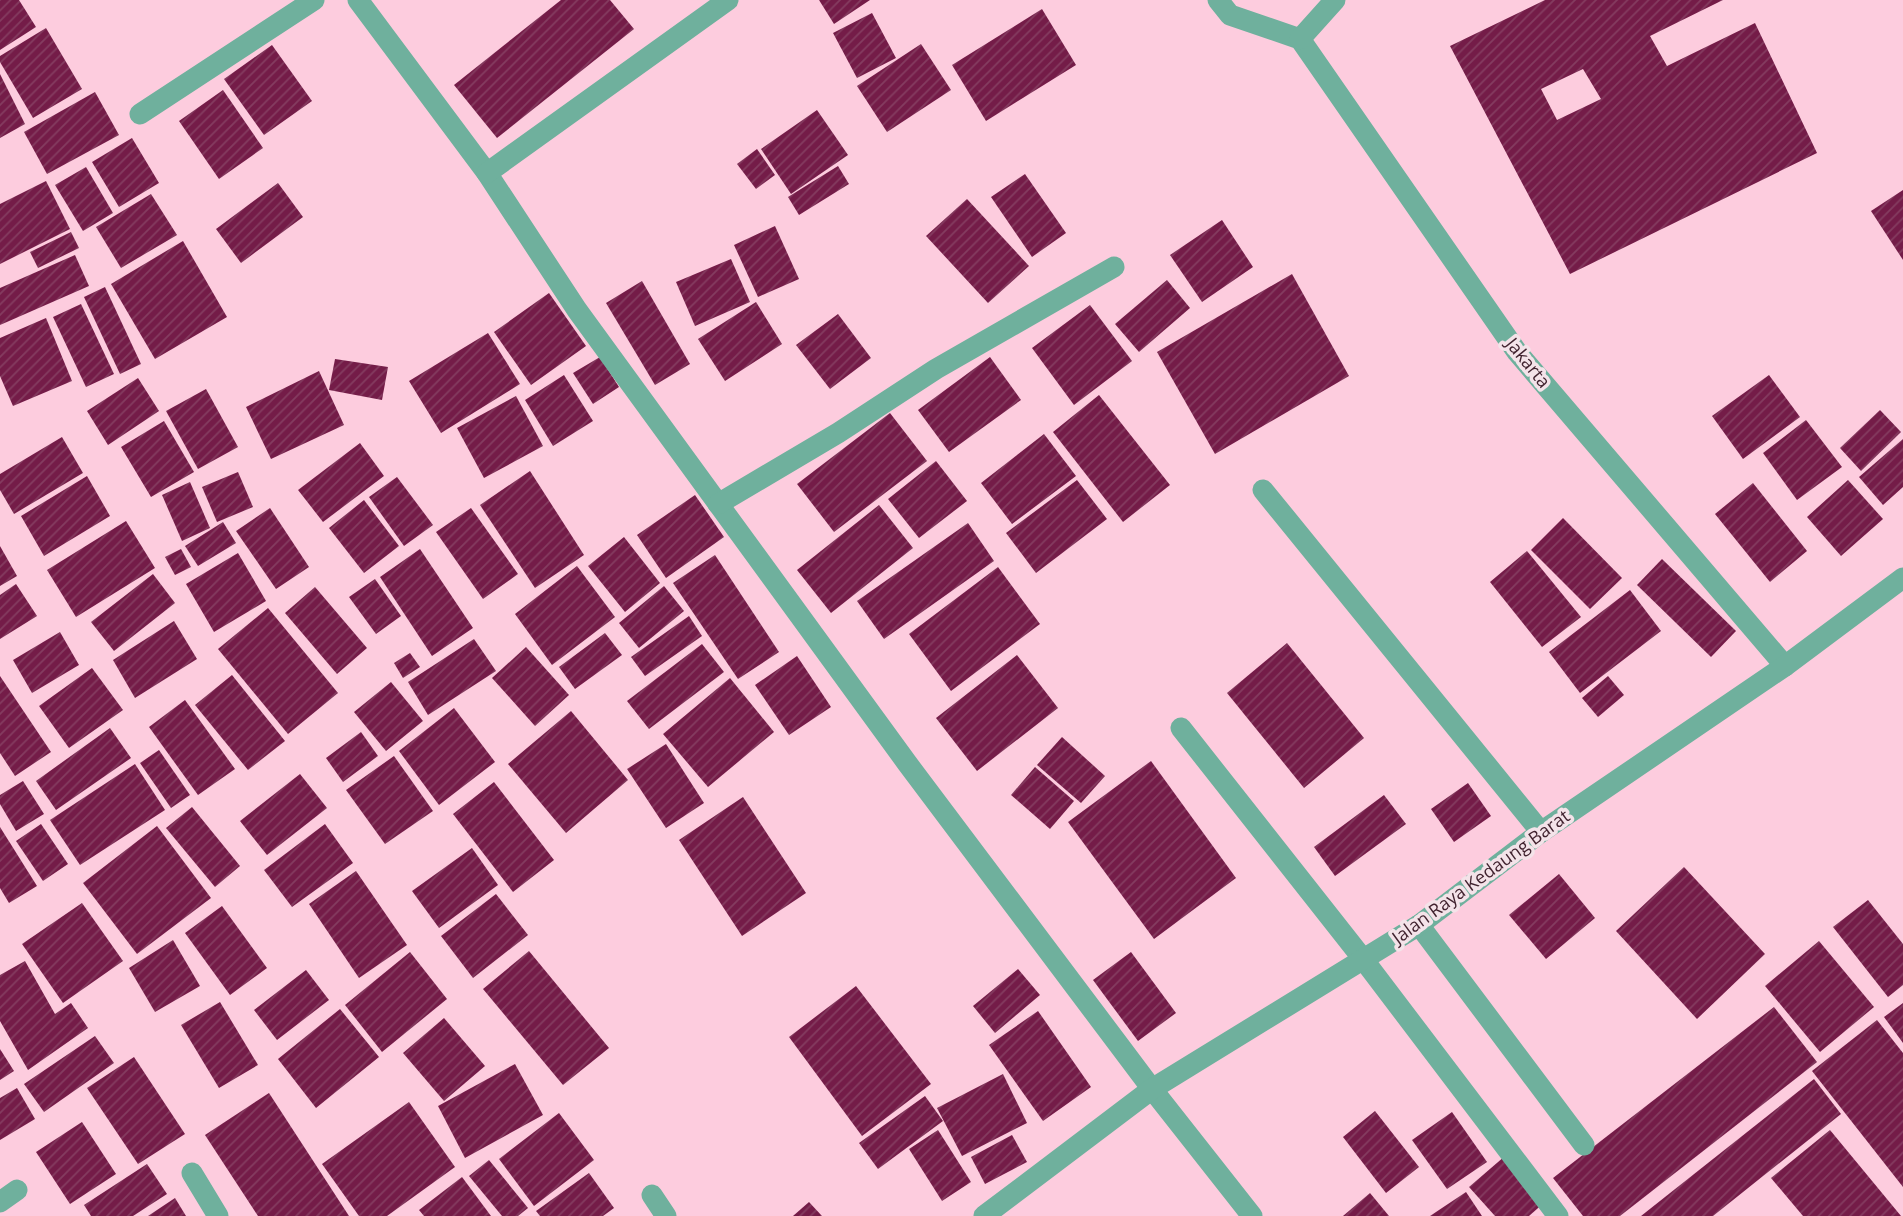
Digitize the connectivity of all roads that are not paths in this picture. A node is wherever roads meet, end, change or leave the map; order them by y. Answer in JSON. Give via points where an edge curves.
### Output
{"nodes":[{"id":1,"x":314,"y":0,"type":"edge"},
{"id":2,"x":358,"y":0,"type":"edge"},
{"id":3,"x":728,"y":0,"type":"edge"},
{"id":4,"x":1218,"y":0,"type":"edge"},
{"id":5,"x":1335,"y":0,"type":"edge"},
{"id":6,"x":1300,"y":39,"type":"junction"},
{"id":7,"x":140,"y":114,"type":"dead end"},
{"id":8,"x":487,"y":173,"type":"junction"},
{"id":9,"x":1114,"y":267,"type":"dead end"},
{"id":10,"x":1263,"y":491,"type":"dead end"},
{"id":11,"x":718,"y":504,"type":"junction"},
{"id":12,"x":1903,"y":578,"type":"edge"},
{"id":13,"x":1785,"y":666,"type":"junction"},
{"id":14,"x":1181,"y":728,"type":"dead end"},
{"id":15,"x":1541,"y":832,"type":"junction"},
{"id":16,"x":1419,"y":925,"type":"junction"},
{"id":17,"x":1363,"y":959,"type":"junction"},
{"id":18,"x":1152,"y":1089,"type":"junction"},
{"id":19,"x":1584,"y":1145,"type":"dead end"},
{"id":20,"x":192,"y":1173,"type":"dead end"},
{"id":21,"x":652,"y":1195,"type":"dead end"},
{"id":22,"x":218,"y":1216,"type":"edge"},
{"id":23,"x":666,"y":1216,"type":"edge"},
{"id":24,"x":984,"y":1216,"type":"edge"},
{"id":25,"x":1252,"y":1216,"type":"edge"},
{"id":26,"x":1558,"y":1216,"type":"edge"}],
"edges":[{"from":1,"to":7,"type":"street"},
{"from":2,"to":8,"type":"street"},
{"from":3,"to":8,"type":"street"},
{"from":4,"to":6,"type":"street","via":[[1230,15]]},
{"from":5,"to":6,"type":"street"},
{"from":6,"to":13,"type":"street","name":"Jakarta","via":[[1517,352]]},
{"from":8,"to":11,"type":"street","via":[[577,310]]},
{"from":9,"to":11,"type":"street","via":[[936,369]]},
{"from":10,"to":15,"type":"street"},
{"from":11,"to":18,"type":"street"},
{"from":12,"to":13,"type":"street","name":"Jalan Raya Kedaung Barat"},
{"from":13,"to":15,"type":"street","name":"Jalan Raya Kedaung Barat"},
{"from":14,"to":17,"type":"street"},
{"from":15,"to":16,"type":"street","name":"Jalan Raya Kedaung Barat"},
{"from":16,"to":17,"type":"street","name":"Jalan Raya Kedaung Barat"},
{"from":16,"to":19,"type":"street"},
{"from":17,"to":18,"type":"street","name":"Jalan Raya Kedaung Barat"},
{"from":17,"to":26,"type":"street"},
{"from":18,"to":24,"type":"street","name":"Jalan Raya Kedaung Barat"},
{"from":18,"to":25,"type":"street"},
{"from":20,"to":22,"type":"street"},
{"from":21,"to":23,"type":"street"}]}
